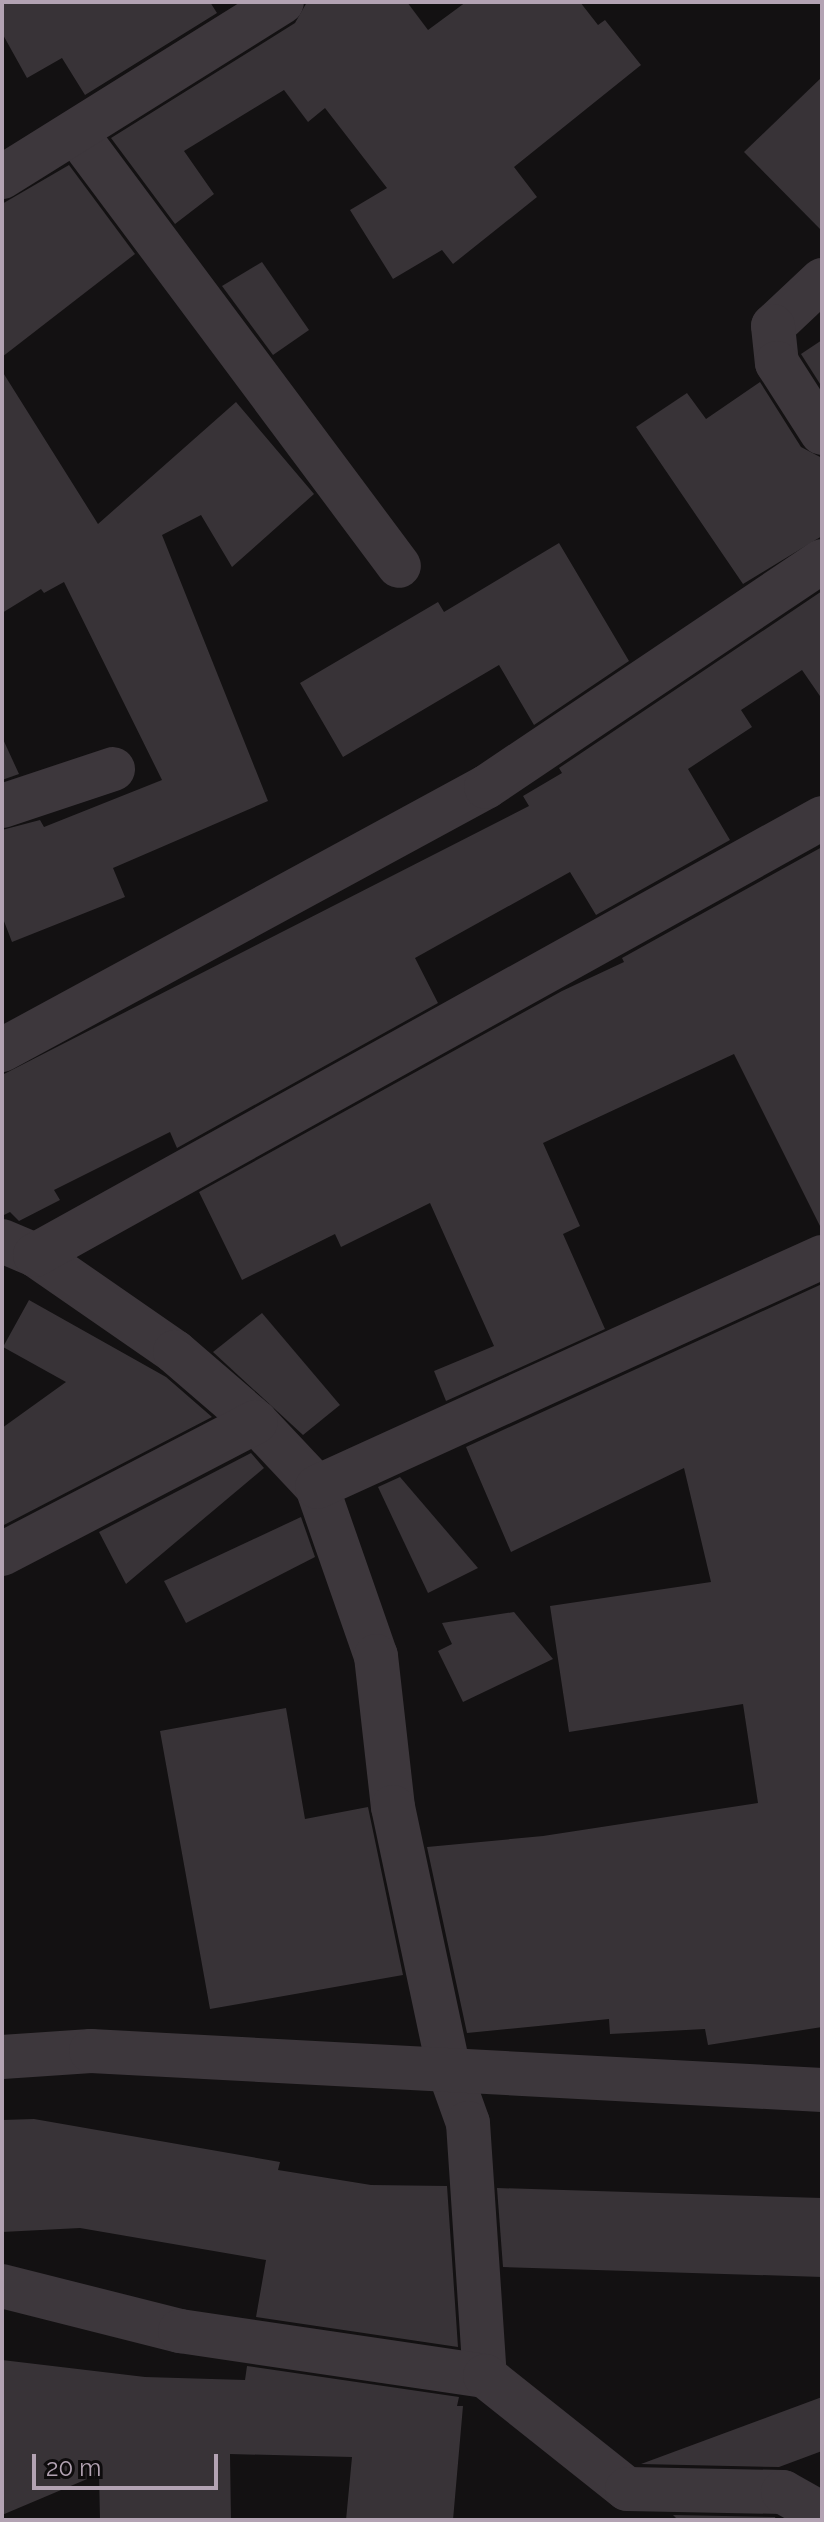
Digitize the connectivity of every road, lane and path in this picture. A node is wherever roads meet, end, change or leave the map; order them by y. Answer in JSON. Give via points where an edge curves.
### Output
{"nodes":[{"id":1,"x":282,"y":2,"type":"edge"},
{"id":2,"x":76,"y":133,"type":"junction"},
{"id":3,"x":2,"y":177,"type":"edge"},
{"id":4,"x":822,"y":280,"type":"edge"},
{"id":5,"x":822,"y":433,"type":"edge"},
{"id":6,"x":822,"y":561,"type":"edge"},
{"id":7,"x":399,"y":566,"type":"dead end"},
{"id":8,"x":113,"y":769,"type":"dead end"},
{"id":9,"x":2,"y":806,"type":"edge"},
{"id":10,"x":822,"y":818,"type":"edge"},
{"id":11,"x":2,"y":1050,"type":"edge"},
{"id":12,"x":18,"y":1248,"type":"edge"},
{"id":13,"x":822,"y":1257,"type":"edge"},
{"id":14,"x":256,"y":1422,"type":"junction"},
{"id":15,"x":317,"y":1487,"type":"junction"},
{"id":16,"x":2,"y":1554,"type":"edge"},
{"id":17,"x":2,"y":2057,"type":"edge"},
{"id":18,"x":449,"y":2070,"type":"junction"},
{"id":19,"x":822,"y":2090,"type":"edge"},
{"id":20,"x":2,"y":2286,"type":"edge"},
{"id":21,"x":485,"y":2376,"type":"junction"},
{"id":22,"x":631,"y":2504,"type":"edge"},
{"id":23,"x":822,"y":2514,"type":"edge"}],
"edges":[{"from":1,"to":2,"type":"street"},
{"from":2,"to":3,"type":"street"},
{"from":2,"to":7,"type":"street"},
{"from":4,"to":5,"type":"street","via":[[773,326],[777,363]]},
{"from":6,"to":11,"type":"street","via":[[486,787]]},
{"from":8,"to":9,"type":"street"},
{"from":10,"to":12,"type":"street"},
{"from":12,"to":14,"type":"street","via":[[175,1352]]},
{"from":13,"to":15,"type":"street"},
{"from":14,"to":15,"type":"street"},
{"from":14,"to":16,"type":"street"},
{"from":15,"to":18,"type":"street","via":[[376,1656],[393,1807]]},
{"from":17,"to":18,"type":"street","via":[[91,2051]]},
{"from":18,"to":19,"type":"street"},
{"from":18,"to":21,"type":"street","via":[[468,2123]]},
{"from":20,"to":21,"type":"street","via":[[180,2331]]},
{"from":21,"to":22,"type":"street"},
{"from":22,"to":23,"type":"street","via":[[783,2492]]}]}
